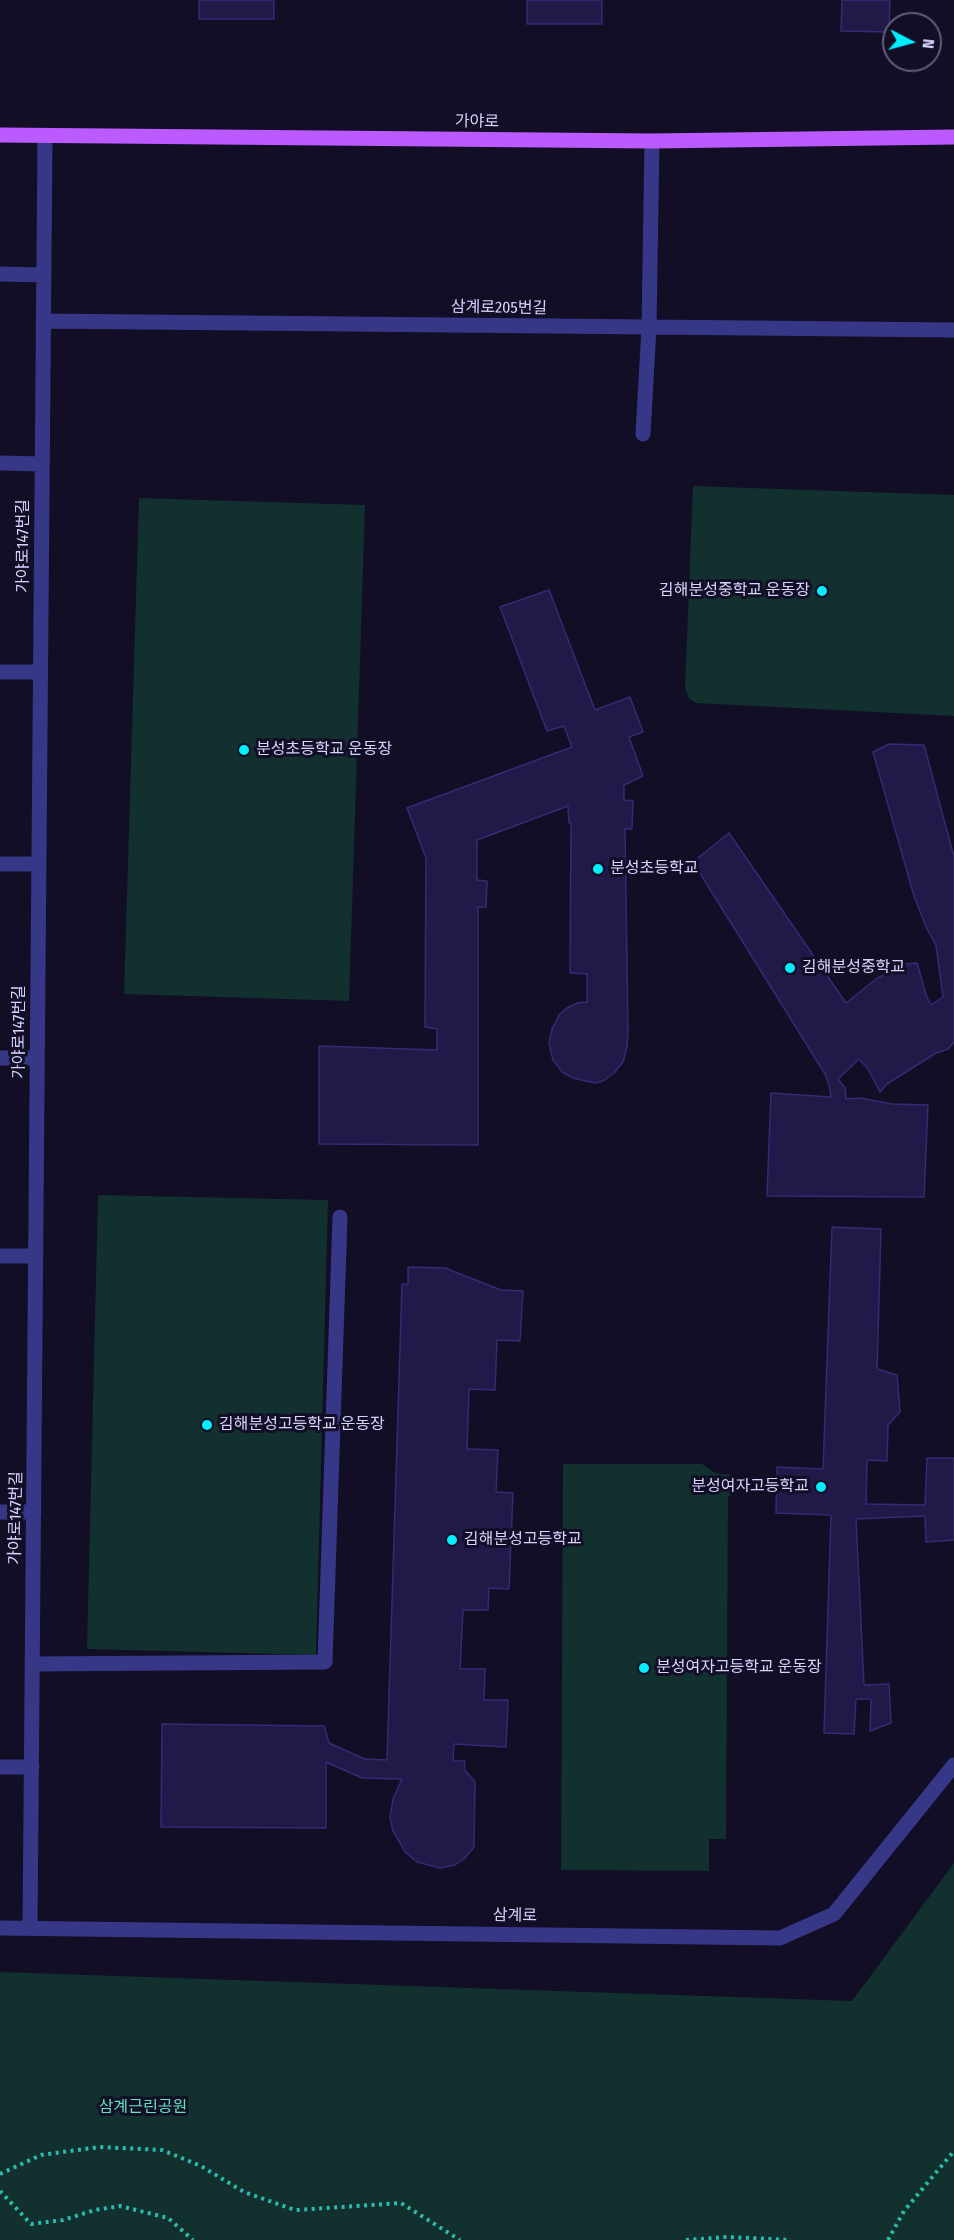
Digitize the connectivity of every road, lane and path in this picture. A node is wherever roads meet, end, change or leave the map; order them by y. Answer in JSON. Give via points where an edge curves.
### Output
{"nodes":[{"id":1,"x":0,"y":135,"type":"edge"},
{"id":2,"x":45,"y":136,"type":"junction"},
{"id":3,"x":954,"y":137,"type":"edge"},
{"id":4,"x":652,"y":141,"type":"junction"},
{"id":5,"x":0,"y":274,"type":"edge"},
{"id":6,"x":44,"y":274,"type":"junction"},
{"id":7,"x":43,"y":321,"type":"junction"},
{"id":8,"x":649,"y":328,"type":"junction"},
{"id":9,"x":954,"y":330,"type":"edge"},
{"id":10,"x":643,"y":434,"type":"dead end"},
{"id":11,"x":0,"y":463,"type":"edge"},
{"id":12,"x":42,"y":464,"type":"junction"},
{"id":13,"x":0,"y":672,"type":"edge"},
{"id":14,"x":41,"y":672,"type":"junction"},
{"id":15,"x":0,"y":864,"type":"edge"},
{"id":16,"x":39,"y":864,"type":"junction"},
{"id":17,"x":0,"y":1058,"type":"edge"},
{"id":18,"x":37,"y":1058,"type":"junction"},
{"id":19,"x":340,"y":1217,"type":"dead end"},
{"id":20,"x":0,"y":1256,"type":"edge"},
{"id":21,"x":36,"y":1256,"type":"junction"},
{"id":22,"x":0,"y":1512,"type":"edge"},
{"id":23,"x":34,"y":1512,"type":"junction"},
{"id":24,"x":32,"y":1664,"type":"junction"},
{"id":25,"x":954,"y":1765,"type":"edge"},
{"id":26,"x":0,"y":1767,"type":"edge"},
{"id":27,"x":32,"y":1767,"type":"junction"},
{"id":28,"x":0,"y":1928,"type":"edge"},
{"id":29,"x":30,"y":1928,"type":"junction"},
{"id":30,"x":954,"y":2151,"type":"edge"},
{"id":31,"x":0,"y":2174,"type":"edge"},
{"id":32,"x":0,"y":2191,"type":"edge"},
{"id":33,"x":194,"y":2240,"type":"edge"},
{"id":34,"x":460,"y":2240,"type":"edge"},
{"id":35,"x":686,"y":2240,"type":"edge"},
{"id":36,"x":791,"y":2240,"type":"edge"},
{"id":37,"x":888,"y":2240,"type":"edge"}],
"edges":[{"from":1,"to":2,"type":"main road","name":"가야로"},
{"from":2,"to":4,"type":"main road","name":"가야로"},
{"from":2,"to":6,"type":"street","name":"가야로147번길"},
{"from":3,"to":4,"type":"main road","name":"가야로"},
{"from":4,"to":8,"type":"street"},
{"from":5,"to":6,"type":"street"},
{"from":6,"to":7,"type":"street","name":"가야로147번길"},
{"from":7,"to":8,"type":"street","name":"삼계로205번길"},
{"from":7,"to":12,"type":"street","name":"가야로147번길"},
{"from":8,"to":9,"type":"street","name":"삼계로205번길"},
{"from":8,"to":10,"type":"street"},
{"from":11,"to":12,"type":"street"},
{"from":12,"to":14,"type":"street","name":"가야로147번길"},
{"from":13,"to":14,"type":"street"},
{"from":14,"to":16,"type":"street","name":"가야로147번길"},
{"from":15,"to":16,"type":"street"},
{"from":16,"to":18,"type":"street","name":"가야로147번길"},
{"from":17,"to":18,"type":"street"},
{"from":18,"to":21,"type":"street","name":"가야로147번길"},
{"from":19,"to":24,"type":"street","via":[[325,1662]]},
{"from":20,"to":21,"type":"street"},
{"from":21,"to":23,"type":"street","name":"가야로147번길"},
{"from":22,"to":23,"type":"street"},
{"from":23,"to":24,"type":"street","name":"가야로147번길"},
{"from":24,"to":27,"type":"street","name":"가야로147번길"},
{"from":25,"to":29,"type":"street","name":"삼계로","via":[[834,1914],[780,1938]]},
{"from":26,"to":27,"type":"street"},
{"from":27,"to":29,"type":"street","name":"가야로147번길"},
{"from":28,"to":29,"type":"street","name":"삼계로"},
{"from":30,"to":37,"type":"path","via":[[904,2211]]},
{"from":31,"to":34,"type":"path","via":[[41,2155],[100,2147],[162,2150],[201,2166],[244,2192],[295,2210],[401,2203]]},
{"from":32,"to":33,"type":"path","via":[[31,2223],[63,2220],[120,2206],[168,2218]]},
{"from":35,"to":36,"type":"path"}]}
